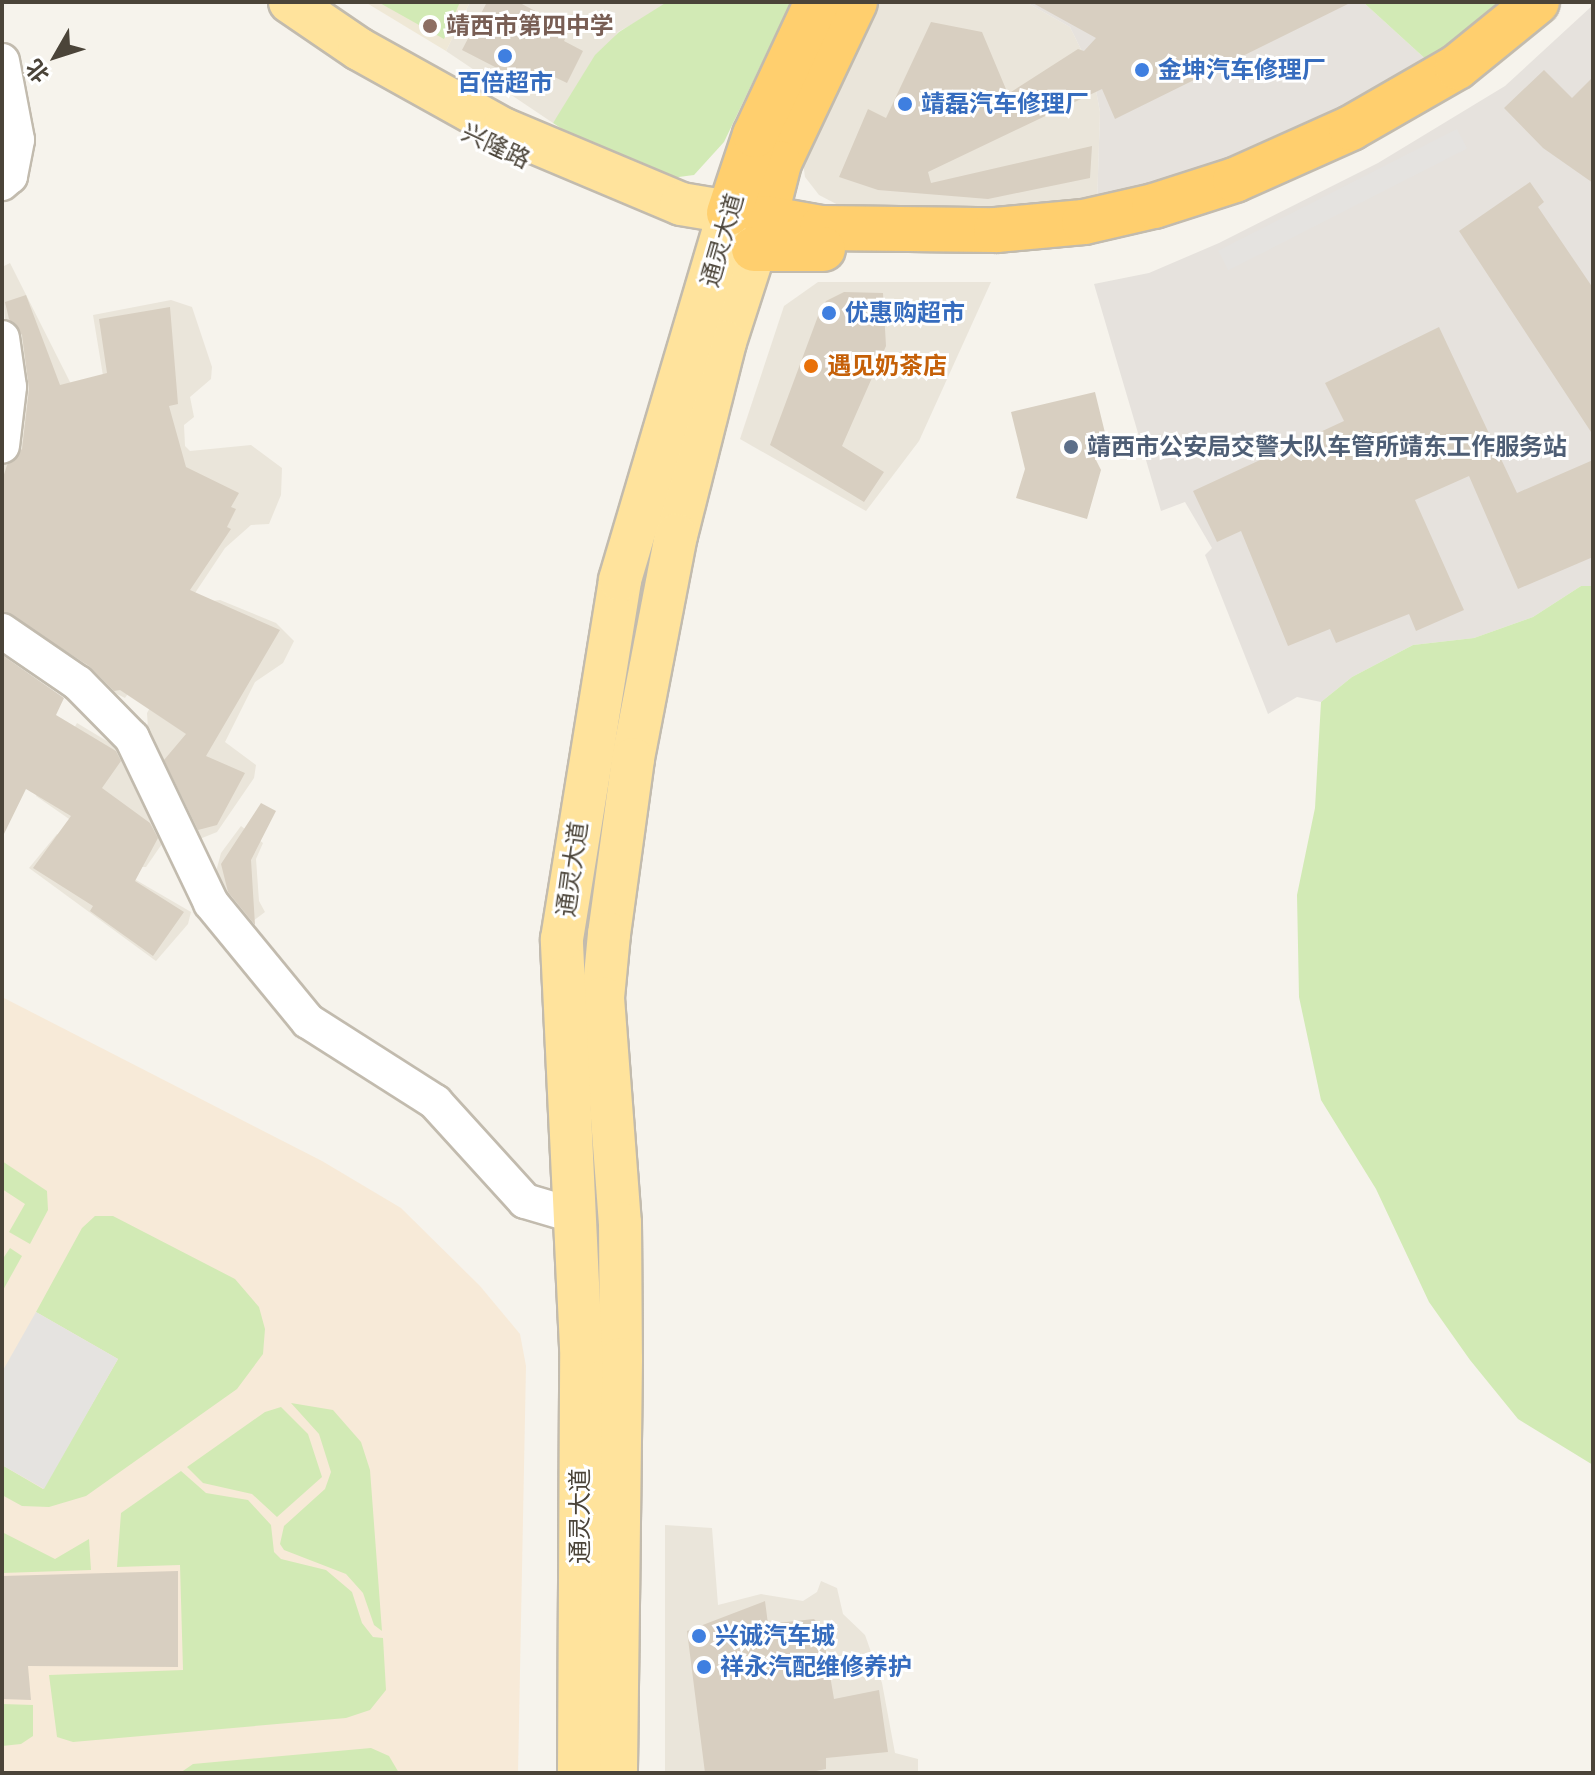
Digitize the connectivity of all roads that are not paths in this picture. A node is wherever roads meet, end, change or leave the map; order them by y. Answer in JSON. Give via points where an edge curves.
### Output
{"nodes":[{"id":1,"x":259,"y":2,"type":"edge"},
{"id":2,"x":290,"y":2,"type":"edge"},
{"id":3,"x":817,"y":2,"type":"edge"},
{"id":4,"x":855,"y":2,"type":"edge"},
{"id":5,"x":1537,"y":2,"type":"edge"},
{"id":6,"x":1563,"y":2,"type":"edge"},
{"id":7,"x":2,"y":61,"type":"edge"},
{"id":8,"x":2,"y":183,"type":"edge"},
{"id":9,"x":742,"y":230,"type":"junction"},
{"id":10,"x":2,"y":338,"type":"edge"},
{"id":11,"x":2,"y":446,"type":"edge"},
{"id":12,"x":2,"y":631,"type":"edge"},
{"id":13,"x":576,"y":1216,"type":"junction"},
{"id":14,"x":579,"y":1773,"type":"edge"},
{"id":15,"x":616,"y":1773,"type":"edge"}],
"edges":[{"from":1,"to":9,"type":"main road","name":"兴隆路","via":[[411,104],[488,143],[648,214]]},
{"from":2,"to":9,"type":"main road","name":"兴隆路","via":[[359,49],[503,129]]},
{"from":3,"to":9,"type":"highway","name":"通灵大道","via":[[755,135]]},
{"from":4,"to":9,"type":"highway","name":"通灵大道"},
{"from":5,"to":9,"type":"highway","via":[[1467,61],[1351,128],[1235,180],[1154,206],[1084,222],[996,230]]},
{"from":6,"to":9,"type":"highway","via":[[1444,104],[1365,148],[1177,223],[1112,242],[998,256]]},
{"from":7,"to":8,"type":"street","via":[[17,140],[12,168]]},
{"from":9,"to":13,"type":"main road","name":"通灵大道","via":[[620,580],[562,939]]},
{"from":9,"to":15,"type":"main road","name":"通灵大道","via":[[633,759],[603,998],[620,1223]]},
{"from":10,"to":11,"type":"street","via":[[9,387]]},
{"from":12,"to":13,"type":"street","via":[[78,683],[132,738],[211,903],[308,1021],[435,1102],[525,1201]]},
{"from":13,"to":14,"type":"main road","name":"通灵大道","via":[[581,1347]]}]}
